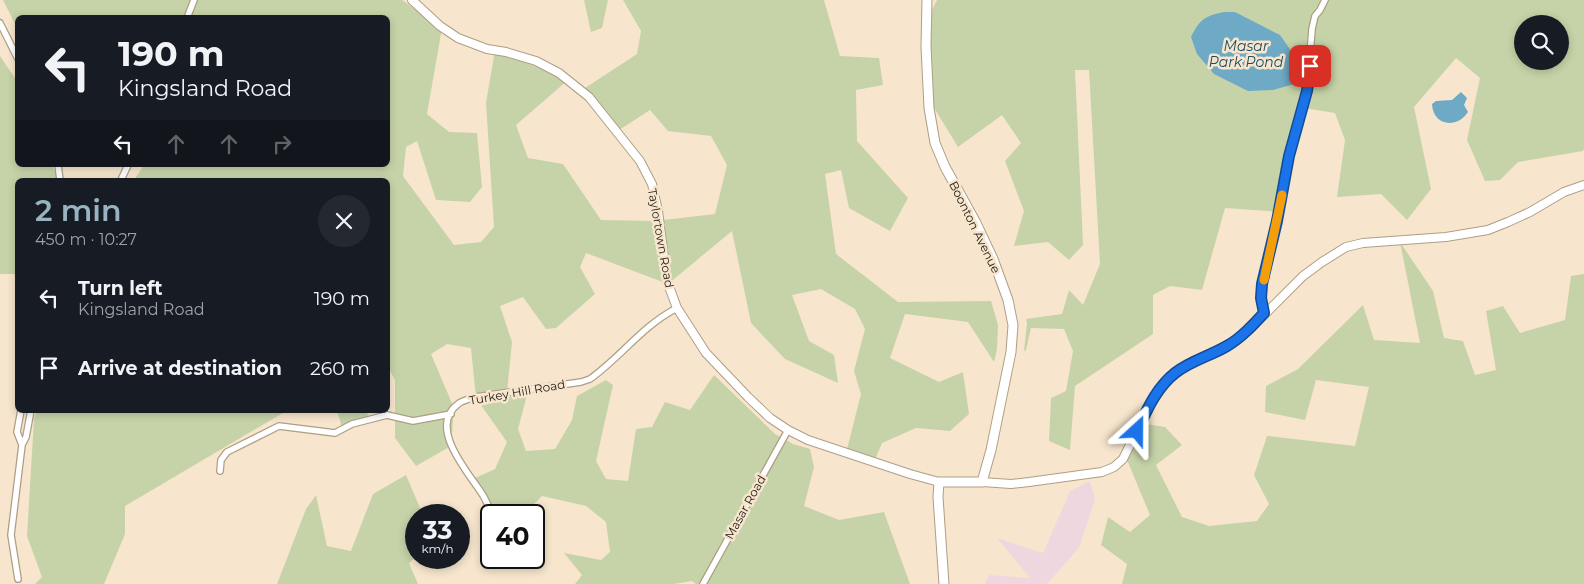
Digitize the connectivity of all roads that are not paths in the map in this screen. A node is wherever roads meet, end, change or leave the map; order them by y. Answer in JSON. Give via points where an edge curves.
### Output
{"nodes":[{"id":1,"x":194,"y":0,"type":"edge"},
{"id":2,"x":412,"y":0,"type":"edge"},
{"id":3,"x":927,"y":0,"type":"edge"},
{"id":4,"x":1325,"y":0,"type":"edge"},
{"id":5,"x":188,"y":15,"type":"edge"},
{"id":6,"x":0,"y":23,"type":"edge"},
{"id":7,"x":15,"y":53,"type":"edge"},
{"id":8,"x":1584,"y":185,"type":"edge"},
{"id":9,"x":677,"y":308,"type":"junction"},
{"id":10,"x":1264,"y":313,"type":"junction"},
{"id":11,"x":20,"y":413,"type":"edge"},
{"id":12,"x":30,"y":413,"type":"edge"},
{"id":13,"x":451,"y":414,"type":"junction"},
{"id":14,"x":788,"y":430,"type":"junction"},
{"id":15,"x":22,"y":445,"type":"junction"},
{"id":16,"x":220,"y":471,"type":"dead end"},
{"id":17,"x":940,"y":482,"type":"junction"},
{"id":18,"x":982,"y":482,"type":"junction"},
{"id":19,"x":487,"y":504,"type":"edge"},
{"id":20,"x":18,"y":579,"type":"dead end"},
{"id":21,"x":703,"y":584,"type":"edge"},
{"id":22,"x":944,"y":584,"type":"edge"}],
"edges":[{"from":1,"to":5,"type":"street"},
{"from":2,"to":9,"type":"street","name":"Taylortown Road","via":[[458,38],[548,66],[590,97],[640,160],[652,184],[667,281]]},
{"from":3,"to":18,"type":"main road","name":"Boonton Avenue","via":[[929,108],[936,143],[945,167],[993,259],[1008,300],[1013,326],[1011,352]]},
{"from":4,"to":10,"type":"street","via":[[1315,16],[1312,29],[1307,91],[1289,156],[1262,284]]},
{"from":6,"to":7,"type":"street"},
{"from":8,"to":10,"type":"street","via":[[1488,230],[1446,238],[1346,247],[1302,276]]},
{"from":9,"to":13,"type":"street","name":"Turkey Hill Road","via":[[645,329],[590,379],[476,397],[458,404]]},
{"from":9,"to":14,"type":"street","name":"Taylortown Road","via":[[706,353],[770,418]]},
{"from":10,"to":18,"type":"street","via":[[1233,342],[1186,366],[1166,381],[1148,408],[1123,459],[1114,467],[1102,472],[1029,482]]},
{"from":11,"to":15,"type":"street","via":[[17,432]]},
{"from":12,"to":15,"type":"street"},
{"from":13,"to":16,"type":"street","via":[[413,421],[387,415],[352,424],[335,433],[279,426],[227,452],[221,460]]},
{"from":13,"to":19,"type":"street","via":[[447,427],[450,444]]},
{"from":14,"to":17,"type":"street","name":"Taylortown Road","via":[[808,440]]},
{"from":14,"to":21,"type":"street","name":"Masar Road"},
{"from":15,"to":20,"type":"street","via":[[11,535]]},
{"from":17,"to":18,"type":"main road"},
{"from":17,"to":22,"type":"main road","via":[[938,497]]}]}
